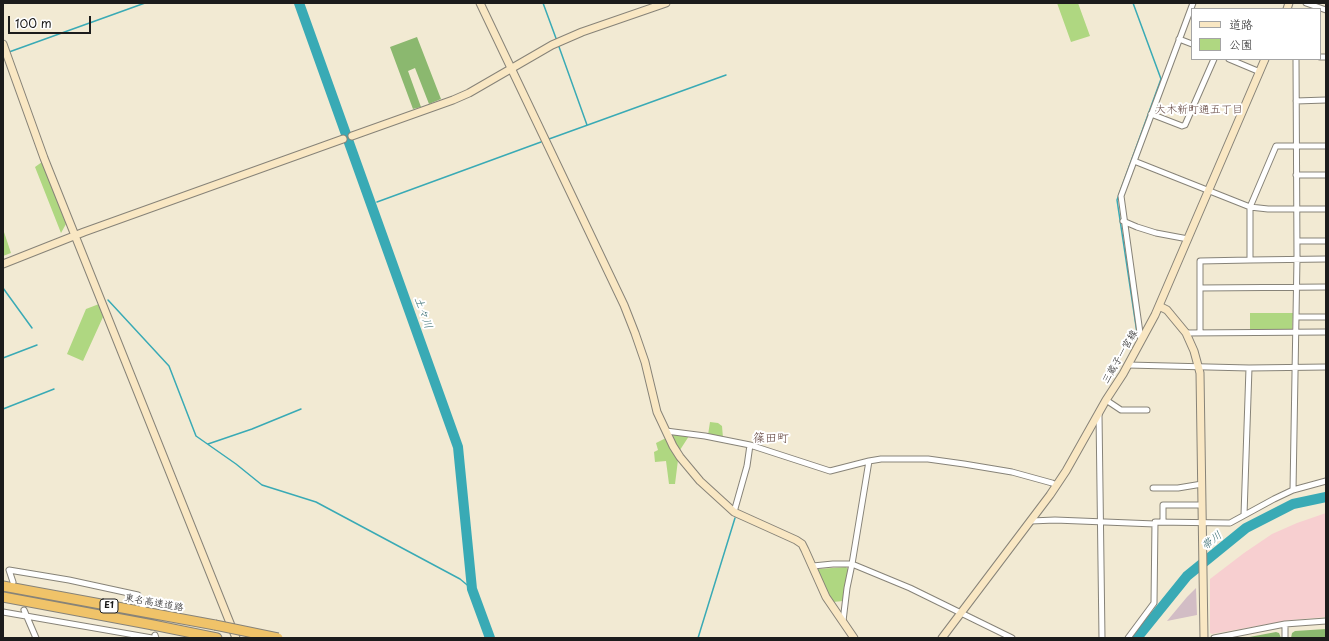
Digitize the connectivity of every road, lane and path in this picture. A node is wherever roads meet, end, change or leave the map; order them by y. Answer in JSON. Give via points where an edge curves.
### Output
{"nodes":[{"id":1,"x":480,"y":3,"type":"edge"},
{"id":2,"x":666,"y":3,"type":"edge"},
{"id":3,"x":1306,"y":3,"type":"edge"},
{"id":4,"x":1320,"y":8,"type":"edge"},
{"id":5,"x":1191,"y":14,"type":"edge"},
{"id":6,"x":1179,"y":39,"type":"junction"},
{"id":7,"x":3,"y":44,"type":"edge"},
{"id":8,"x":1191,"y":44,"type":"edge"},
{"id":9,"x":1214,"y":60,"type":"edge"},
{"id":10,"x":1231,"y":60,"type":"edge"},
{"id":11,"x":1265,"y":60,"type":"edge"},
{"id":12,"x":1296,"y":60,"type":"edge"},
{"id":13,"x":511,"y":69,"type":"junction"},
{"id":14,"x":1260,"y":72,"type":"junction"},
{"id":15,"x":1326,"y":100,"type":"edge"},
{"id":16,"x":1296,"y":101,"type":"junction"},
{"id":17,"x":1151,"y":114,"type":"junction"},
{"id":18,"x":352,"y":136,"type":"joint"},
{"id":19,"x":343,"y":139,"type":"joint"},
{"id":20,"x":1296,"y":146,"type":"junction"},
{"id":21,"x":1326,"y":146,"type":"edge"},
{"id":22,"x":1134,"y":161,"type":"junction"},
{"id":23,"x":1296,"y":175,"type":"junction"},
{"id":24,"x":1326,"y":175,"type":"edge"},
{"id":25,"x":1209,"y":191,"type":"junction"},
{"id":26,"x":1250,"y":207,"type":"junction"},
{"id":27,"x":1297,"y":209,"type":"junction"},
{"id":28,"x":1326,"y":209,"type":"edge"},
{"id":29,"x":1124,"y":221,"type":"junction"},
{"id":30,"x":75,"y":235,"type":"junction"},
{"id":31,"x":1188,"y":239,"type":"junction"},
{"id":32,"x":1297,"y":241,"type":"junction"},
{"id":33,"x":1326,"y":241,"type":"edge"},
{"id":34,"x":1298,"y":258,"type":"junction"},
{"id":35,"x":1326,"y":259,"type":"edge"},
{"id":36,"x":1250,"y":260,"type":"junction"},
{"id":37,"x":3,"y":264,"type":"edge"},
{"id":38,"x":1326,"y":287,"type":"edge"},
{"id":39,"x":1200,"y":288,"type":"junction"},
{"id":40,"x":1297,"y":288,"type":"junction"},
{"id":41,"x":1159,"y":306,"type":"junction"},
{"id":42,"x":1297,"y":317,"type":"junction"},
{"id":43,"x":1326,"y":317,"type":"edge"},
{"id":44,"x":1200,"y":332,"type":"junction"},
{"id":45,"x":1326,"y":332,"type":"edge"},
{"id":46,"x":1186,"y":333,"type":"junction"},
{"id":47,"x":1296,"y":333,"type":"junction"},
{"id":48,"x":1142,"y":340,"type":"junction"},
{"id":49,"x":1128,"y":365,"type":"junction"},
{"id":50,"x":1199,"y":367,"type":"junction"},
{"id":51,"x":1296,"y":367,"type":"junction"},
{"id":52,"x":1326,"y":367,"type":"edge"},
{"id":53,"x":1249,"y":368,"type":"junction"},
{"id":54,"x":1106,"y":400,"type":"junction"},
{"id":55,"x":1147,"y":410,"type":"dead end"},
{"id":56,"x":1099,"y":413,"type":"junction"},
{"id":57,"x":666,"y":431,"type":"junction"},
{"id":58,"x":750,"y":445,"type":"junction"},
{"id":59,"x":869,"y":461,"type":"junction"},
{"id":60,"x":1326,"y":481,"type":"edge"},
{"id":61,"x":1202,"y":484,"type":"junction"},
{"id":62,"x":1056,"y":485,"type":"junction"},
{"id":63,"x":1153,"y":488,"type":"dead end"},
{"id":64,"x":1293,"y":490,"type":"junction"},
{"id":65,"x":1202,"y":505,"type":"junction"},
{"id":66,"x":734,"y":512,"type":"junction"},
{"id":67,"x":1244,"y":515,"type":"junction"},
{"id":68,"x":1030,"y":520,"type":"junction"},
{"id":69,"x":1101,"y":522,"type":"junction"},
{"id":70,"x":1163,"y":522,"type":"junction"},
{"id":71,"x":1202,"y":522,"type":"junction"},
{"id":72,"x":1155,"y":524,"type":"junction"},
{"id":73,"x":852,"y":564,"type":"junction"},
{"id":74,"x":812,"y":566,"type":"junction"},
{"id":75,"x":13,"y":582,"type":"dead end"},
{"id":76,"x":3,"y":586,"type":"edge"},
{"id":77,"x":3,"y":597,"type":"edge"},
{"id":78,"x":143,"y":608,"type":"tunnel mouth"},
{"id":79,"x":24,"y":610,"type":"dead end"},
{"id":80,"x":3,"y":612,"type":"edge"},
{"id":81,"x":961,"y":613,"type":"junction"},
{"id":82,"x":27,"y":617,"type":"junction"},
{"id":83,"x":1326,"y":621,"type":"edge"},
{"id":84,"x":842,"y":622,"type":"junction"},
{"id":85,"x":1285,"y":624,"type":"junction"},
{"id":86,"x":154,"y":637,"type":"edge"},
{"id":87,"x":36,"y":638,"type":"edge"},
{"id":88,"x":215,"y":638,"type":"edge"},
{"id":89,"x":236,"y":638,"type":"edge"},
{"id":90,"x":278,"y":638,"type":"edge"},
{"id":91,"x":854,"y":638,"type":"edge"},
{"id":92,"x":942,"y":638,"type":"edge"},
{"id":93,"x":1012,"y":638,"type":"edge"},
{"id":94,"x":1102,"y":638,"type":"edge"},
{"id":95,"x":1128,"y":638,"type":"edge"},
{"id":96,"x":1204,"y":638,"type":"edge"},
{"id":97,"x":1214,"y":638,"type":"edge"},
{"id":98,"x":1285,"y":638,"type":"edge"}],
"edges":[{"from":1,"to":13,"type":"street"},
{"from":2,"to":13,"type":"street","via":[[582,32],[552,45]]},
{"from":3,"to":4,"type":"street"},
{"from":5,"to":6,"type":"street"},
{"from":6,"to":8,"type":"street"},
{"from":6,"to":17,"type":"street"},
{"from":7,"to":30,"type":"street"},
{"from":9,"to":17,"type":"street","via":[[1185,125]]},
{"from":10,"to":14,"type":"street"},
{"from":11,"to":14,"type":"street","name":"三蔵子一宮線"},
{"from":12,"to":16,"type":"street"},
{"from":13,"to":18,"type":"street","via":[[453,100]]},
{"from":13,"to":57,"type":"street","via":[[624,305],[645,362],[657,412]]},
{"from":14,"to":25,"type":"street","name":"三蔵子一宮線"},
{"from":15,"to":16,"type":"street"},
{"from":16,"to":20,"type":"street"},
{"from":17,"to":22,"type":"street"},
{"from":18,"to":19,"type":"street"},
{"from":19,"to":30,"type":"street"},
{"from":20,"to":21,"type":"street"},
{"from":20,"to":23,"type":"street"},
{"from":20,"to":26,"type":"street","via":[[1276,146]]},
{"from":22,"to":25,"type":"street"},
{"from":22,"to":29,"type":"street","via":[[1121,196]]},
{"from":23,"to":24,"type":"street"},
{"from":23,"to":27,"type":"street"},
{"from":25,"to":26,"type":"street"},
{"from":25,"to":31,"type":"street","name":"三蔵子一宮線"},
{"from":26,"to":27,"type":"street"},
{"from":26,"to":36,"type":"street"},
{"from":27,"to":28,"type":"street"},
{"from":27,"to":32,"type":"street"},
{"from":29,"to":31,"type":"street","via":[[1156,233]]},
{"from":29,"to":48,"type":"street"},
{"from":30,"to":37,"type":"street"},
{"from":30,"to":89,"type":"street"},
{"from":31,"to":41,"type":"street","name":"三蔵子一宮線"},
{"from":32,"to":33,"type":"street"},
{"from":32,"to":34,"type":"street"},
{"from":34,"to":35,"type":"street"},
{"from":34,"to":36,"type":"street"},
{"from":34,"to":40,"type":"street"},
{"from":36,"to":39,"type":"street","via":[[1200,261]]},
{"from":38,"to":40,"type":"street"},
{"from":39,"to":40,"type":"street"},
{"from":39,"to":44,"type":"street"},
{"from":40,"to":42,"type":"street"},
{"from":41,"to":46,"type":"street","via":[[1166,310]]},
{"from":41,"to":48,"type":"street","name":"三蔵子一宮線"},
{"from":42,"to":43,"type":"street"},
{"from":42,"to":47,"type":"street"},
{"from":44,"to":46,"type":"street"},
{"from":44,"to":47,"type":"street"},
{"from":45,"to":47,"type":"street"},
{"from":46,"to":50,"type":"street"},
{"from":47,"to":51,"type":"street"},
{"from":48,"to":49,"type":"street","name":"三蔵子一宮線"},
{"from":49,"to":50,"type":"street"},
{"from":49,"to":54,"type":"street","name":"三蔵子一宮線"},
{"from":50,"to":53,"type":"street"},
{"from":50,"to":61,"type":"street"},
{"from":51,"to":52,"type":"street"},
{"from":51,"to":53,"type":"street"},
{"from":51,"to":64,"type":"street"},
{"from":53,"to":67,"type":"street"},
{"from":54,"to":55,"type":"street","via":[[1121,410]]},
{"from":54,"to":56,"type":"street","name":"三蔵子一宮線"},
{"from":56,"to":62,"type":"street","name":"三蔵子一宮線"},
{"from":56,"to":69,"type":"street"},
{"from":57,"to":58,"type":"street"},
{"from":57,"to":66,"type":"street","via":[[680,457]]},
{"from":58,"to":59,"type":"street","via":[[830,471]]},
{"from":58,"to":66,"type":"street"},
{"from":59,"to":62,"type":"street","via":[[928,459],[1012,472]]},
{"from":59,"to":73,"type":"street"},
{"from":60,"to":64,"type":"street"},
{"from":61,"to":63,"type":"street","via":[[1178,488]]},
{"from":61,"to":65,"type":"street"},
{"from":62,"to":68,"type":"street","name":"三蔵子一宮線"},
{"from":64,"to":67,"type":"street"},
{"from":65,"to":70,"type":"street","via":[[1163,505]]},
{"from":65,"to":71,"type":"street"},
{"from":66,"to":74,"type":"street","via":[[796,540],[806,550]]},
{"from":67,"to":71,"type":"street","via":[[1230,523]]},
{"from":68,"to":69,"type":"street"},
{"from":68,"to":81,"type":"street","name":"三蔵子一宮線"},
{"from":69,"to":72,"type":"street"},
{"from":69,"to":94,"type":"street"},
{"from":70,"to":71,"type":"street"},
{"from":70,"to":72,"type":"street"},
{"from":71,"to":96,"type":"street"},
{"from":72,"to":95,"type":"street","via":[[1154,603]]},
{"from":73,"to":74,"type":"street"},
{"from":73,"to":81,"type":"street"},
{"from":73,"to":84,"type":"street"},
{"from":74,"to":84,"type":"street","via":[[826,597]]},
{"from":75,"to":78,"type":"street","via":[[8,570],[62,578],[138,594]]},
{"from":76,"to":90,"type":"highway","name":"東名高速道路","number":"E1","bridge":true},
{"from":77,"to":88,"type":"highway","number":"E1"},
{"from":79,"to":82,"type":"street"},
{"from":80,"to":82,"type":"street"},
{"from":81,"to":92,"type":"street","name":"三蔵子一宮線"},
{"from":81,"to":93,"type":"street"},
{"from":82,"to":86,"type":"street"},
{"from":82,"to":87,"type":"street"},
{"from":83,"to":85,"type":"street"},
{"from":84,"to":91,"type":"street"},
{"from":85,"to":97,"type":"street"},
{"from":85,"to":98,"type":"street"}]}
